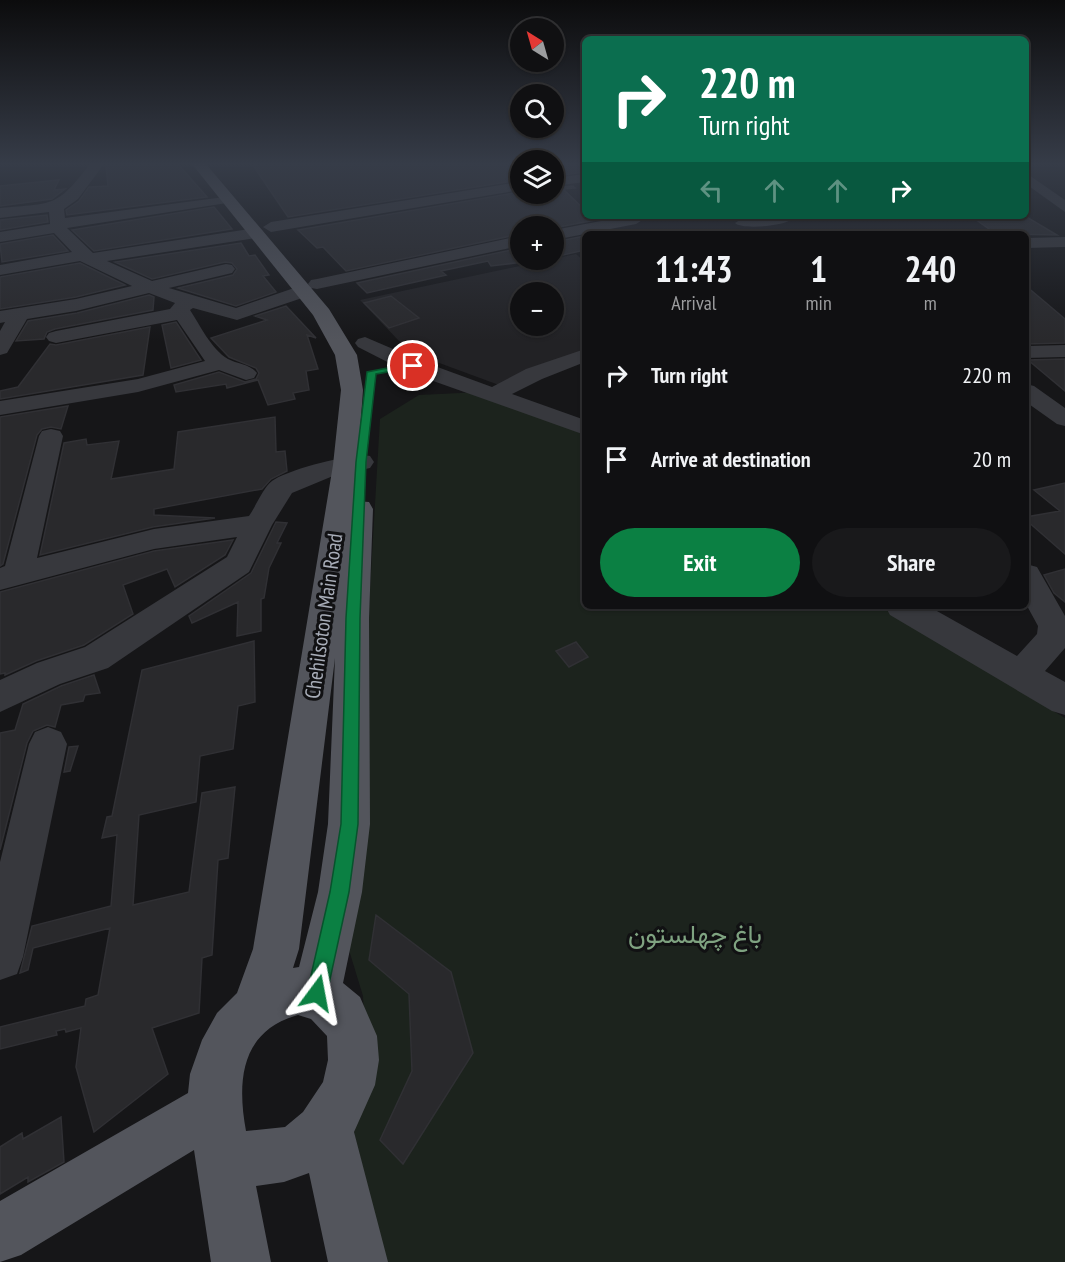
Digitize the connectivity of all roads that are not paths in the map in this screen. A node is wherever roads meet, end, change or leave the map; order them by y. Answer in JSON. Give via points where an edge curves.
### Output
{"nodes":[{"id":1,"x":59,"y":223,"type":"edge"},
{"id":2,"x":78,"y":223,"type":"edge"},
{"id":3,"x":256,"y":223,"type":"edge"},
{"id":4,"x":259,"y":223,"type":"edge"},
{"id":5,"x":304,"y":223,"type":"edge"},
{"id":6,"x":615,"y":223,"type":"edge"},
{"id":7,"x":749,"y":223,"type":"edge"},
{"id":8,"x":790,"y":223,"type":"edge"},
{"id":9,"x":743,"y":224,"type":"dead end"},
{"id":10,"x":59,"y":226,"type":"junction"},
{"id":11,"x":799,"y":229,"type":"dead end"},
{"id":12,"x":264,"y":230,"type":"junction"},
{"id":13,"x":564,"y":232,"type":"edge"},
{"id":14,"x":0,"y":237,"type":"edge"},
{"id":15,"x":1065,"y":242,"type":"edge"},
{"id":16,"x":510,"y":243,"type":"edge"},
{"id":17,"x":1029,"y":243,"type":"edge"},
{"id":18,"x":87,"y":257,"type":"junction"},
{"id":19,"x":226,"y":269,"type":"dead end"},
{"id":20,"x":0,"y":270,"type":"edge"},
{"id":21,"x":149,"y":287,"type":"junction"},
{"id":22,"x":311,"y":287,"type":"junction"},
{"id":23,"x":186,"y":307,"type":"junction"},
{"id":24,"x":10,"y":315,"type":"edge"},
{"id":25,"x":56,"y":337,"type":"dead end"},
{"id":26,"x":365,"y":343,"type":"junction"},
{"id":27,"x":0,"y":349,"type":"edge"},
{"id":28,"x":1065,"y":351,"type":"edge"},
{"id":29,"x":1029,"y":352,"type":"edge"},
{"id":30,"x":582,"y":356,"type":"edge"},
{"id":31,"x":219,"y":363,"type":"junction"},
{"id":32,"x":413,"y":366,"type":"junction"},
{"id":33,"x":372,"y":372,"type":"junction"},
{"id":34,"x":246,"y":373,"type":"dead end"},
{"id":35,"x":495,"y":394,"type":"junction"},
{"id":36,"x":1029,"y":394,"type":"edge"},
{"id":37,"x":0,"y":408,"type":"edge"},
{"id":38,"x":1065,"y":419,"type":"edge"},
{"id":39,"x":582,"y":427,"type":"edge"},
{"id":40,"x":51,"y":436,"type":"dead end"},
{"id":41,"x":353,"y":464,"type":"junction"},
{"id":42,"x":258,"y":524,"type":"junction"},
{"id":43,"x":9,"y":576,"type":"edge"},
{"id":44,"x":1029,"y":580,"type":"edge"},
{"id":45,"x":906,"y":609,"type":"edge"},
{"id":46,"x":1021,"y":675,"type":"junction"},
{"id":47,"x":0,"y":697,"type":"edge"},
{"id":48,"x":1065,"y":700,"type":"edge"},
{"id":49,"x":48,"y":744,"type":"dead end"},
{"id":50,"x":0,"y":957,"type":"edge"},
{"id":51,"x":317,"y":993,"type":"junction"},
{"id":52,"x":257,"y":1007,"type":"junction"},
{"id":53,"x":216,"y":1107,"type":"junction"},
{"id":54,"x":326,"y":1127,"type":"junction"},
{"id":55,"x":223,"y":1161,"type":"junction"},
{"id":56,"x":0,"y":1234,"type":"edge"},
{"id":57,"x":241,"y":1262,"type":"edge"},
{"id":58,"x":358,"y":1262,"type":"edge"}],
"edges":[{"from":1,"to":10,"type":"street"},
{"from":2,"to":10,"type":"street"},
{"from":3,"to":12,"type":"main road","name":"Chehilsoton Main Road"},
{"from":4,"to":12,"type":"main road","name":"Chehilsoton Main Road"},
{"from":5,"to":12,"type":"street"},
{"from":6,"to":13,"type":"street"},
{"from":7,"to":9,"type":"street"},
{"from":8,"to":11,"type":"street"},
{"from":10,"to":14,"type":"street"},
{"from":10,"to":18,"type":"street"},
{"from":12,"to":18,"type":"street"},
{"from":12,"to":22,"type":"main road","name":"Chehilsoton Main Road"},
{"from":15,"to":17,"type":"street"},
{"from":16,"to":22,"type":"street"},
{"from":18,"to":20,"type":"street"},
{"from":18,"to":21,"type":"street"},
{"from":19,"to":21,"type":"street"},
{"from":21,"to":23,"type":"street"},
{"from":21,"to":24,"type":"street","via":[[76,305]]},
{"from":22,"to":23,"type":"street","via":[[237,314]]},
{"from":22,"to":26,"type":"main road","name":"Chehilsoton Main Road"},
{"from":22,"to":41,"type":"main road","name":"Chehilsoton Main Road","via":[[346,355],[352,390]]},
{"from":23,"to":25,"type":"street"},
{"from":23,"to":31,"type":"street","via":[[205,348]]},
{"from":24,"to":27,"type":"street"},
{"from":26,"to":32,"type":"street"},
{"from":26,"to":33,"type":"main road","name":"Chehilsoton Main Road"},
{"from":28,"to":29,"type":"street"},
{"from":30,"to":35,"type":"street"},
{"from":31,"to":34,"type":"street"},
{"from":31,"to":37,"type":"street","via":[[145,383]]},
{"from":32,"to":33,"type":"street"},
{"from":32,"to":35,"type":"street"},
{"from":33,"to":41,"type":"main road","name":"Chehilsoton Main Road"},
{"from":35,"to":39,"type":"street"},
{"from":36,"to":38,"type":"street"},
{"from":40,"to":43,"type":"street"},
{"from":41,"to":42,"type":"street","via":[[282,487]]},
{"from":41,"to":51,"type":"main road","name":"Chehilsoton Main Road","via":[[349,824],[340,892]]},
{"from":41,"to":52,"type":"main road","name":"Chehilsoton Main Road","via":[[276,949]]},
{"from":42,"to":43,"type":"street","via":[[154,539]]},
{"from":42,"to":47,"type":"street","via":[[238,564],[96,658],[49,673]]},
{"from":44,"to":46,"type":"street","via":[[1054,626],[1053,639]]},
{"from":45,"to":46,"type":"street"},
{"from":46,"to":48,"type":"street"},
{"from":49,"to":50,"type":"street"},
{"from":51,"to":52,"type":"main road","via":[[277,995]]},
{"from":51,"to":54,"type":"main road","via":[[334,1002],[347,1020],[354,1044],[352,1072],[343,1101]]},
{"from":52,"to":53,"type":"main road","via":[[239,1025],[225,1048],[216,1074]]},
{"from":53,"to":55,"type":"main road"},
{"from":53,"to":56,"type":"main road"},
{"from":54,"to":55,"type":"main road","via":[[303,1147],[278,1157]]},
{"from":54,"to":58,"type":"main road"},
{"from":55,"to":57,"type":"main road"}]}
